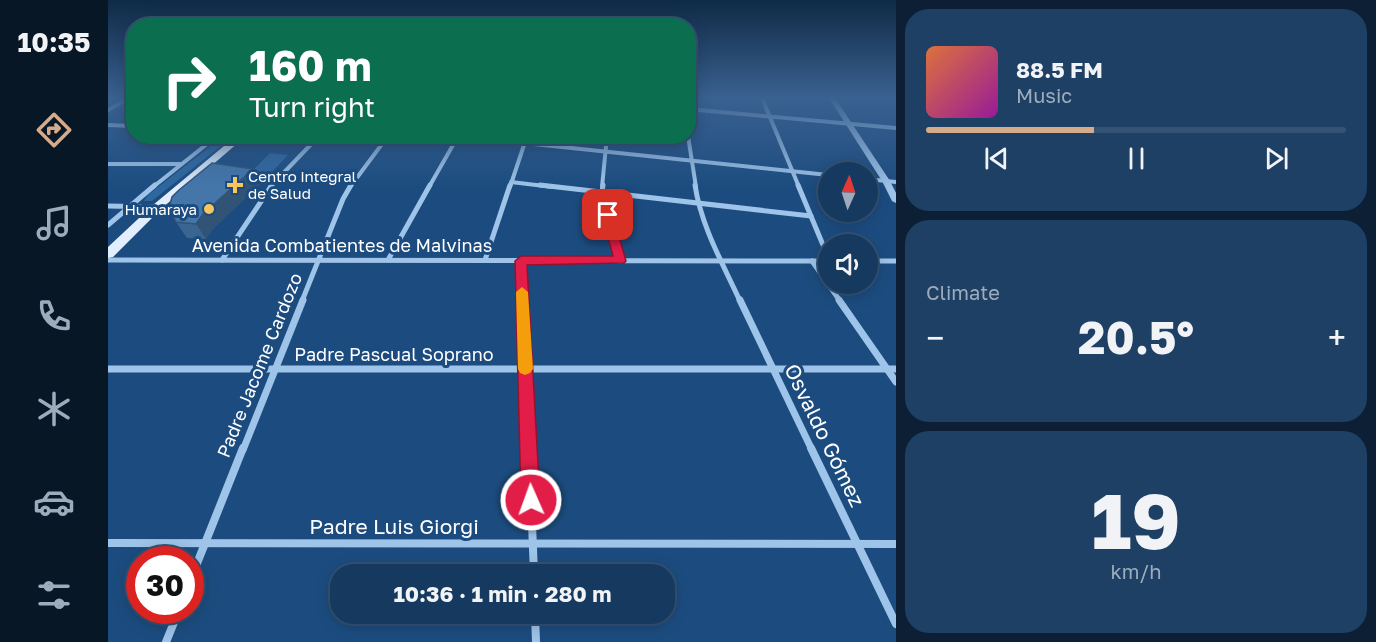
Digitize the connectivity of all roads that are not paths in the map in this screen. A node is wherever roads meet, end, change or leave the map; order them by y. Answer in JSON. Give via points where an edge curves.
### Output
{"nodes":[{"id":1,"x":774,"y":128,"type":"edge"},
{"id":2,"x":851,"y":128,"type":"edge"},
{"id":3,"x":207,"y":144,"type":"edge"},
{"id":4,"x":232,"y":144,"type":"edge"},
{"id":5,"x":311,"y":144,"type":"edge"},
{"id":6,"x":383,"y":144,"type":"edge"},
{"id":7,"x":453,"y":144,"type":"edge"},
{"id":8,"x":524,"y":144,"type":"edge"},
{"id":9,"x":533,"y":144,"type":"edge"},
{"id":10,"x":606,"y":144,"type":"edge"},
{"id":11,"x":689,"y":144,"type":"edge"},
{"id":12,"x":606,"y":152,"type":"junction"},
{"id":13,"x":691,"y":161,"type":"junction"},
{"id":14,"x":108,"y":164,"type":"edge"},
{"id":15,"x":182,"y":164,"type":"junction"},
{"id":16,"x":792,"y":171,"type":"junction"},
{"id":17,"x":818,"y":174,"type":"edge"},
{"id":18,"x":878,"y":180,"type":"edge"},
{"id":19,"x":886,"y":181,"type":"junction"},
{"id":20,"x":511,"y":182,"type":"junction"},
{"id":21,"x":896,"y":182,"type":"edge"},
{"id":22,"x":602,"y":192,"type":"junction"},
{"id":23,"x":896,"y":201,"type":"edge"},
{"id":24,"x":698,"y":203,"type":"junction"},
{"id":25,"x":108,"y":206,"type":"edge"},
{"id":26,"x":128,"y":206,"type":"junction"},
{"id":27,"x":157,"y":207,"type":"junction"},
{"id":28,"x":811,"y":216,"type":"junction"},
{"id":29,"x":108,"y":225,"type":"edge"},
{"id":30,"x":818,"y":234,"type":"edge"},
{"id":31,"x":108,"y":254,"type":"edge"},
{"id":32,"x":108,"y":260,"type":"edge"},
{"id":33,"x":222,"y":260,"type":"junction"},
{"id":34,"x":388,"y":260,"type":"junction"},
{"id":35,"x":485,"y":260,"type":"junction"},
{"id":36,"x":818,"y":260,"type":"edge"},
{"id":37,"x":319,"y":261,"type":"junction"},
{"id":38,"x":521,"y":261,"type":"junction"},
{"id":39,"x":620,"y":261,"type":"junction"},
{"id":40,"x":722,"y":261,"type":"junction"},
{"id":41,"x":812,"y":261,"type":"junction"},
{"id":42,"x":878,"y":261,"type":"edge"},
{"id":43,"x":896,"y":261,"type":"edge"},
{"id":44,"x":108,"y":369,"type":"edge"},
{"id":45,"x":275,"y":369,"type":"junction"},
{"id":46,"x":525,"y":369,"type":"junction"},
{"id":47,"x":773,"y":369,"type":"junction"},
{"id":48,"x":887,"y":369,"type":"junction"},
{"id":49,"x":896,"y":369,"type":"edge"},
{"id":50,"x":896,"y":382,"type":"edge"},
{"id":51,"x":108,"y":543,"type":"edge"},
{"id":52,"x":206,"y":543,"type":"junction"},
{"id":53,"x":532,"y":544,"type":"junction"},
{"id":54,"x":858,"y":544,"type":"junction"},
{"id":55,"x":896,"y":544,"type":"edge"},
{"id":56,"x":204,"y":548,"type":"edge"},
{"id":57,"x":533,"y":564,"type":"edge"},
{"id":58,"x":173,"y":624,"type":"edge"},
{"id":59,"x":535,"y":624,"type":"edge"},
{"id":60,"x":896,"y":624,"type":"edge"},
{"id":61,"x":166,"y":642,"type":"edge"},
{"id":62,"x":536,"y":642,"type":"edge"}],
"edges":[{"from":1,"to":16,"type":"street"},
{"from":2,"to":19,"type":"street"},
{"from":3,"to":15,"type":"street"},
{"from":4,"to":27,"type":"main road"},
{"from":5,"to":33,"type":"street","via":[[267,190]]},
{"from":6,"to":37,"type":"street","name":"Padre Jacome Cardozo","via":[[343,199]]},
{"from":7,"to":34,"type":"street"},
{"from":8,"to":20,"type":"street"},
{"from":9,"to":12,"type":"street"},
{"from":10,"to":12,"type":"street"},
{"from":11,"to":13,"type":"street","name":"Osvaldo Gómez"},
{"from":12,"to":13,"type":"street"},
{"from":12,"to":22,"type":"street"},
{"from":13,"to":16,"type":"street"},
{"from":13,"to":24,"type":"street","name":"Osvaldo Gómez"},
{"from":14,"to":15,"type":"street"},
{"from":15,"to":26,"type":"street"},
{"from":16,"to":17,"type":"street"},
{"from":16,"to":28,"type":"street"},
{"from":18,"to":19,"type":"street"},
{"from":19,"to":21,"type":"street"},
{"from":19,"to":23,"type":"street"},
{"from":20,"to":22,"type":"street"},
{"from":20,"to":35,"type":"street"},
{"from":22,"to":24,"type":"street"},
{"from":22,"to":39,"type":"street"},
{"from":24,"to":28,"type":"street"},
{"from":24,"to":40,"type":"street","name":"Osvaldo Gómez"},
{"from":25,"to":26,"type":"street"},
{"from":26,"to":27,"type":"street"},
{"from":26,"to":29,"type":"street"},
{"from":27,"to":31,"type":"main road"},
{"from":28,"to":30,"type":"street"},
{"from":32,"to":33,"type":"street","name":"Avenida Combatientes de Malvinas"},
{"from":33,"to":37,"type":"street","name":"Avenida Combatientes de Malvinas"},
{"from":34,"to":35,"type":"street","name":"Avenida Combatientes de Malvinas"},
{"from":34,"to":37,"type":"street","name":"Avenida Combatientes de Malvinas"},
{"from":35,"to":38,"type":"street","name":"Avenida Combatientes de Malvinas"},
{"from":36,"to":41,"type":"street","name":"Avenida Combatientes de Malvinas"},
{"from":37,"to":45,"type":"street","name":"Padre Jacome Cardozo"},
{"from":38,"to":39,"type":"street","name":"Avenida Combatientes de Malvinas"},
{"from":38,"to":46,"type":"street"},
{"from":39,"to":40,"type":"street","name":"Avenida Combatientes de Malvinas"},
{"from":40,"to":41,"type":"street","name":"Avenida Combatientes de Malvinas"},
{"from":40,"to":47,"type":"street","name":"Osvaldo Gómez"},
{"from":41,"to":48,"type":"street"},
{"from":42,"to":43,"type":"street"},
{"from":44,"to":45,"type":"street","name":"Padre Pascual Soprano"},
{"from":45,"to":46,"type":"street","name":"Padre Pascual Soprano"},
{"from":45,"to":52,"type":"street","name":"Padre Jacome Cardozo"},
{"from":46,"to":47,"type":"street","name":"Padre Pascual Soprano"},
{"from":46,"to":53,"type":"street"},
{"from":47,"to":48,"type":"street","name":"Padre Pascual Soprano"},
{"from":47,"to":54,"type":"street","name":"Osvaldo Gómez"},
{"from":48,"to":49,"type":"street","name":"Padre Pascual Soprano"},
{"from":48,"to":50,"type":"street"},
{"from":51,"to":52,"type":"street","name":"Padre Luis Giorgi"},
{"from":52,"to":53,"type":"street","name":"Padre Luis Giorgi"},
{"from":52,"to":56,"type":"street","name":"Padre Jacome Cardozo"},
{"from":53,"to":54,"type":"street","name":"Padre Luis Giorgi"},
{"from":53,"to":57,"type":"street"},
{"from":54,"to":55,"type":"street","name":"Padre Luis Giorgi"},
{"from":54,"to":60,"type":"street","name":"Osvaldo Gómez"},
{"from":58,"to":61,"type":"street"},
{"from":59,"to":62,"type":"street"}]}
